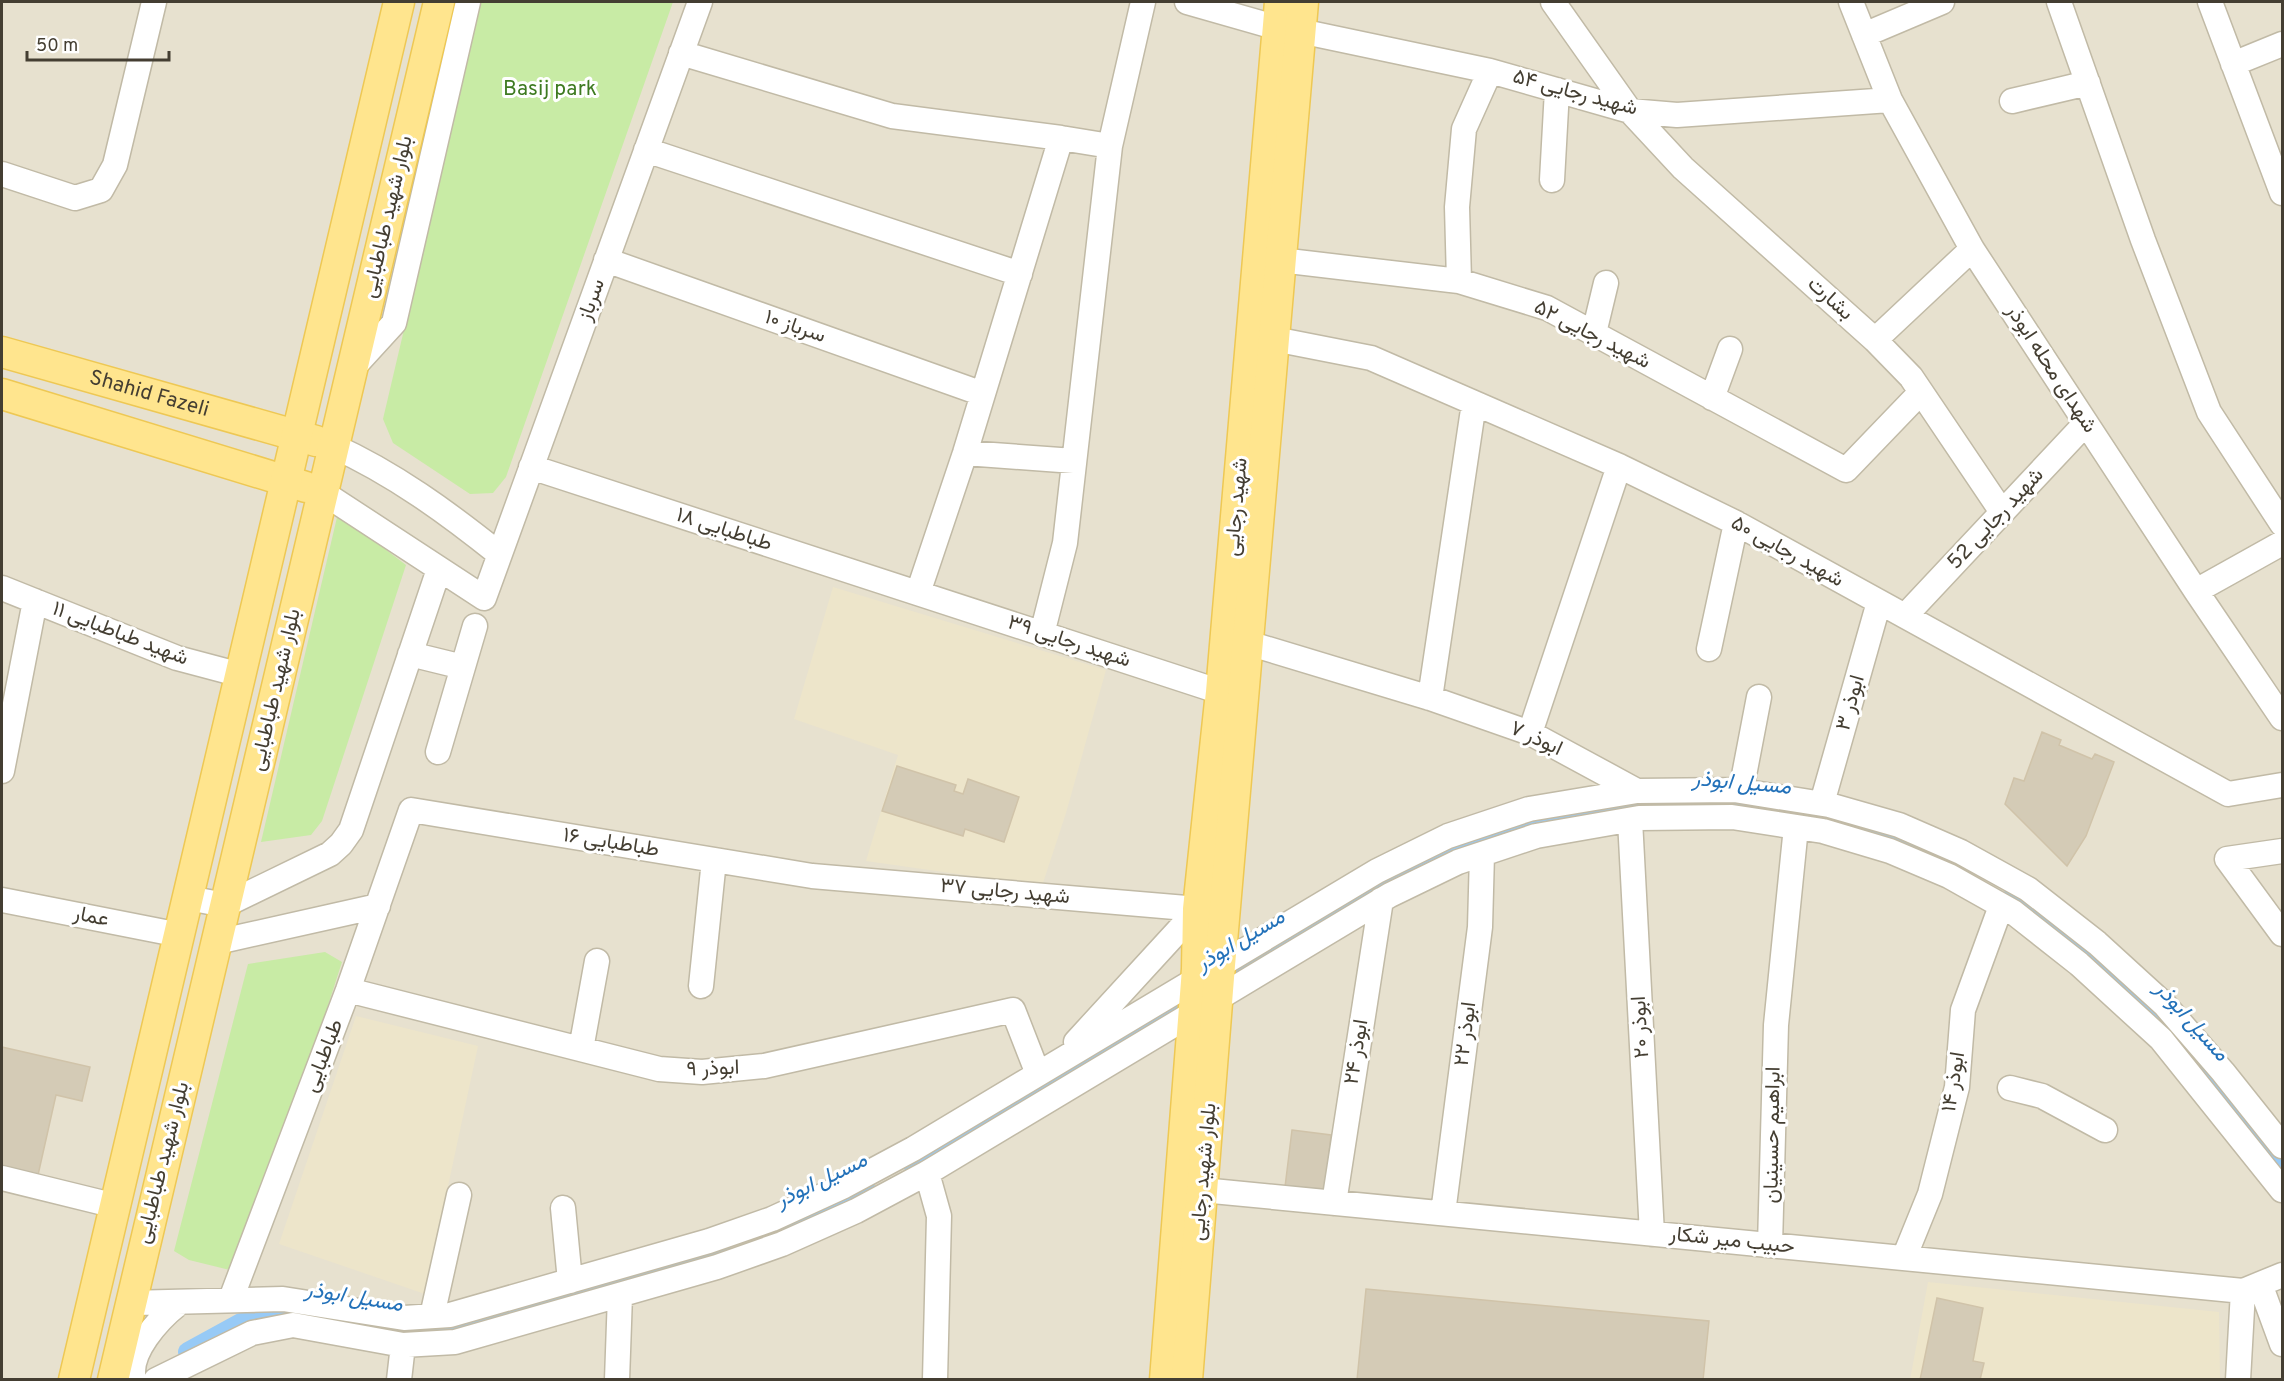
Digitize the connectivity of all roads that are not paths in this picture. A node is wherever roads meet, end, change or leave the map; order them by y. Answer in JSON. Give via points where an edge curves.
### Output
{"nodes":[{"id":1,"x":154,"y":2,"type":"edge"},
{"id":2,"x":399,"y":2,"type":"edge"},
{"id":3,"x":439,"y":2,"type":"edge"},
{"id":4,"x":468,"y":2,"type":"edge"},
{"id":5,"x":700,"y":2,"type":"edge"},
{"id":6,"x":1143,"y":2,"type":"edge"},
{"id":7,"x":1187,"y":2,"type":"edge"},
{"id":8,"x":1303,"y":2,"type":"edge"},
{"id":9,"x":1553,"y":2,"type":"edge"},
{"id":10,"x":1851,"y":2,"type":"edge"},
{"id":11,"x":1942,"y":2,"type":"edge"},
{"id":12,"x":2059,"y":2,"type":"edge"},
{"id":13,"x":2210,"y":2,"type":"edge"},
{"id":14,"x":1286,"y":20,"type":"edge"},
{"id":15,"x":1864,"y":35,"type":"junction"},
{"id":16,"x":2283,"y":44,"type":"edge"},
{"id":17,"x":681,"y":53,"type":"junction"},
{"id":18,"x":2233,"y":64,"type":"junction"},
{"id":19,"x":1490,"y":71,"type":"junction"},
{"id":20,"x":2088,"y":83,"type":"junction"},
{"id":21,"x":1557,"y":90,"type":"junction"},
{"id":22,"x":1890,"y":100,"type":"junction"},
{"id":23,"x":2012,"y":101,"type":"dead end"},
{"id":24,"x":1630,"y":111,"type":"junction"},
{"id":25,"x":1061,"y":138,"type":"junction"},
{"id":26,"x":1110,"y":146,"type":"junction"},
{"id":27,"x":646,"y":150,"type":"junction"},
{"id":28,"x":2,"y":174,"type":"edge"},
{"id":29,"x":1552,"y":180,"type":"dead end"},
{"id":30,"x":2281,"y":185,"type":"edge"},
{"id":31,"x":1972,"y":249,"type":"junction"},
{"id":32,"x":606,"y":260,"type":"junction"},
{"id":33,"x":1280,"y":260,"type":"junction"},
{"id":34,"x":1020,"y":274,"type":"junction"},
{"id":35,"x":1459,"y":281,"type":"junction"},
{"id":36,"x":1606,"y":283,"type":"dead end"},
{"id":37,"x":1594,"y":333,"type":"junction"},
{"id":38,"x":1274,"y":339,"type":"junction"},
{"id":39,"x":1875,"y":340,"type":"junction"},
{"id":40,"x":1730,"y":349,"type":"dead end"},
{"id":41,"x":2,"y":352,"type":"edge"},
{"id":42,"x":351,"y":371,"type":"junction"},
{"id":43,"x":1921,"y":392,"type":"junction"},
{"id":44,"x":2,"y":394,"type":"edge"},
{"id":45,"x":983,"y":394,"type":"junction"},
{"id":46,"x":1712,"y":398,"type":"junction"},
{"id":47,"x":1474,"y":403,"type":"junction"},
{"id":48,"x":2086,"y":423,"type":"junction"},
{"id":49,"x":296,"y":436,"type":"junction"},
{"id":50,"x":333,"y":446,"type":"junction"},
{"id":51,"x":965,"y":453,"type":"junction"},
{"id":52,"x":1074,"y":461,"type":"junction"},
{"id":53,"x":1619,"y":466,"type":"junction"},
{"id":54,"x":531,"y":467,"type":"junction"},
{"id":55,"x":286,"y":482,"type":"junction"},
{"id":56,"x":322,"y":492,"type":"junction"},
{"id":57,"x":2002,"y":512,"type":"junction"},
{"id":58,"x":1736,"y":523,"type":"junction"},
{"id":59,"x":2283,"y":524,"type":"edge"},
{"id":60,"x":2283,"y":543,"type":"edge"},
{"id":61,"x":499,"y":554,"type":"junction"},
{"id":62,"x":439,"y":569,"type":"junction"},
{"id":63,"x":2,"y":588,"type":"edge"},
{"id":64,"x":2196,"y":591,"type":"junction"},
{"id":65,"x":918,"y":593,"type":"junction"},
{"id":66,"x":36,"y":601,"type":"junction"},
{"id":67,"x":1880,"y":602,"type":"junction"},
{"id":68,"x":1905,"y":616,"type":"junction"},
{"id":69,"x":476,"y":626,"type":"dead end"},
{"id":70,"x":1042,"y":634,"type":"junction"},
{"id":71,"x":1248,"y":643,"type":"junction"},
{"id":72,"x":1709,"y":649,"type":"dead end"},
{"id":73,"x":410,"y":654,"type":"junction"},
{"id":74,"x":463,"y":668,"type":"junction"},
{"id":75,"x":241,"y":675,"type":"junction"},
{"id":76,"x":10,"y":687,"type":"edge"},
{"id":77,"x":1221,"y":692,"type":"junction"},
{"id":78,"x":1759,"y":697,"type":"dead end"},
{"id":79,"x":1430,"y":698,"type":"junction"},
{"id":80,"x":2282,"y":715,"type":"edge"},
{"id":81,"x":1530,"y":733,"type":"junction"},
{"id":82,"x":438,"y":752,"type":"dead end"},
{"id":83,"x":2,"y":771,"type":"edge"},
{"id":84,"x":2283,"y":785,"type":"edge"},
{"id":85,"x":1637,"y":791,"type":"junction"},
{"id":86,"x":1742,"y":791,"type":"junction"},
{"id":87,"x":1822,"y":803,"type":"junction"},
{"id":88,"x":411,"y":810,"type":"joint"},
{"id":89,"x":1630,"y":820,"type":"junction"},
{"id":90,"x":1796,"y":827,"type":"junction"},
{"id":91,"x":2283,"y":851,"type":"edge"},
{"id":92,"x":1482,"y":854,"type":"junction"},
{"id":93,"x":714,"y":860,"type":"junction"},
{"id":94,"x":812,"y":876,"type":"joint"},
{"id":95,"x":188,"y":898,"type":"junction"},
{"id":96,"x":2,"y":900,"type":"edge"},
{"id":97,"x":1381,"y":900,"type":"junction"},
{"id":98,"x":225,"y":905,"type":"junction"},
{"id":99,"x":378,"y":906,"type":"junction"},
{"id":100,"x":2001,"y":906,"type":"junction"},
{"id":101,"x":1198,"y":909,"type":"junction"},
{"id":102,"x":180,"y":934,"type":"junction"},
{"id":103,"x":2283,"y":934,"type":"edge"},
{"id":104,"x":217,"y":942,"type":"junction"},
{"id":105,"x":597,"y":961,"type":"dead end"},
{"id":106,"x":701,"y":986,"type":"dead end"},
{"id":107,"x":1207,"y":988,"type":"junction"},
{"id":108,"x":348,"y":990,"type":"junction"},
{"id":109,"x":581,"y":1049,"type":"junction"},
{"id":110,"x":1060,"y":1061,"type":"junction"},
{"id":111,"x":1038,"y":1074,"type":"junction"},
{"id":112,"x":2010,"y":1088,"type":"dead end"},
{"id":113,"x":2105,"y":1130,"type":"dead end"},
{"id":114,"x":2283,"y":1146,"type":"edge"},
{"id":115,"x":927,"y":1173,"type":"junction"},
{"id":116,"x":2,"y":1178,"type":"edge"},
{"id":117,"x":1202,"y":1190,"type":"junction"},
{"id":118,"x":2283,"y":1190,"type":"edge"},
{"id":119,"x":459,"y":1195,"type":"dead end"},
{"id":120,"x":1334,"y":1203,"type":"junction"},
{"id":121,"x":116,"y":1206,"type":"junction"},
{"id":122,"x":563,"y":1208,"type":"dead end"},
{"id":123,"x":1443,"y":1214,"type":"junction"},
{"id":124,"x":1652,"y":1234,"type":"junction"},
{"id":125,"x":1770,"y":1245,"type":"junction"},
{"id":126,"x":1904,"y":1258,"type":"junction"},
{"id":127,"x":2283,"y":1275,"type":"edge"},
{"id":128,"x":570,"y":1281,"type":"junction"},
{"id":129,"x":2252,"y":1288,"type":"junction"},
{"id":130,"x":620,"y":1294,"type":"junction"},
{"id":131,"x":231,"y":1299,"type":"junction"},
{"id":132,"x":129,"y":1303,"type":"junction"},
{"id":133,"x":178,"y":1304,"type":"junction"},
{"id":134,"x":432,"y":1316,"type":"junction"},
{"id":135,"x":2283,"y":1344,"type":"edge"},
{"id":136,"x":403,"y":1345,"type":"junction"},
{"id":137,"x":196,"y":1370,"type":"edge"},
{"id":138,"x":74,"y":1380,"type":"edge"},
{"id":139,"x":113,"y":1380,"type":"edge"},
{"id":140,"x":134,"y":1380,"type":"edge"},
{"id":141,"x":156,"y":1380,"type":"edge"},
{"id":142,"x":399,"y":1380,"type":"edge"},
{"id":143,"x":617,"y":1380,"type":"edge"},
{"id":144,"x":934,"y":1380,"type":"edge"},
{"id":145,"x":1165,"y":1380,"type":"edge"},
{"id":146,"x":1187,"y":1380,"type":"edge"},
{"id":147,"x":2238,"y":1380,"type":"edge"}],
"edges":[{"from":1,"to":28,"type":"street","via":[[115,165],[101,190],[75,198]]},
{"from":2,"to":49,"type":"main road","name":"بلوار شهید طباطبایی"},
{"from":3,"to":42,"type":"main road","name":"بلوار شهید طباطبایی"},
{"from":4,"to":42,"type":"street","via":[[394,323]]},
{"from":5,"to":17,"type":"street","name":"سرباز"},
{"from":6,"to":26,"type":"street"},
{"from":7,"to":14,"type":"street","name":"شهید رجایی ۵۴"},
{"from":8,"to":14,"type":"main road","name":"شهید رجایی"},
{"from":9,"to":24,"type":"street","name":"بشارت"},
{"from":10,"to":15,"type":"street","name":"شهدای محله ابوذر"},
{"from":11,"to":15,"type":"street"},
{"from":12,"to":20,"type":"street"},
{"from":13,"to":18,"type":"street"},
{"from":14,"to":19,"type":"street","name":"شهید رجایی ۵۴"},
{"from":14,"to":33,"type":"main road","name":"شهید رجایی"},
{"from":14,"to":77,"type":"main road","name":"شهید رجایی"},
{"from":15,"to":22,"type":"street","name":"شهدای محله ابوذر"},
{"from":16,"to":18,"type":"street"},
{"from":17,"to":25,"type":"street","via":[[892,116]]},
{"from":17,"to":27,"type":"street","name":"سرباز"},
{"from":18,"to":30,"type":"street"},
{"from":19,"to":21,"type":"street","name":"شهید رجایی ۵۴"},
{"from":19,"to":35,"type":"street","via":[[1464,129],[1457,207]]},
{"from":20,"to":23,"type":"street"},
{"from":20,"to":59,"type":"street","via":[[2209,412]]},
{"from":21,"to":24,"type":"street","name":"شهید رجایی ۵۴"},
{"from":21,"to":29,"type":"street"},
{"from":22,"to":24,"type":"street","name":"شهید رجایی ۵۴","via":[[1677,115]]},
{"from":22,"to":31,"type":"street","name":"شهدای محله ابوذر"},
{"from":24,"to":39,"type":"street","name":"بشارت","via":[[1683,168]]},
{"from":25,"to":26,"type":"street"},
{"from":25,"to":34,"type":"street"},
{"from":26,"to":52,"type":"street"},
{"from":27,"to":32,"type":"street","name":"سرباز"},
{"from":27,"to":34,"type":"street"},
{"from":31,"to":39,"type":"street"},
{"from":31,"to":48,"type":"street","name":"شهدای محله ابوذر"},
{"from":32,"to":45,"type":"street","name":"سرباز ۱۰"},
{"from":32,"to":54,"type":"street","name":"سرباز"},
{"from":33,"to":35,"type":"street","name":"شهید رجایی ۵۲"},
{"from":33,"to":38,"type":"main road","name":"شهید رجایی"},
{"from":34,"to":45,"type":"street"},
{"from":35,"to":37,"type":"street","name":"شهید رجایی ۵۲","via":[[1547,308]]},
{"from":36,"to":37,"type":"street"},
{"from":37,"to":46,"type":"street","name":"شهید رجایی ۵۲"},
{"from":38,"to":47,"type":"street","name":"شهید رجایی ۵۰","via":[[1371,358]]},
{"from":38,"to":71,"type":"main road","name":"شهید رجایی"},
{"from":39,"to":43,"type":"street","name":"بشارت"},
{"from":40,"to":46,"type":"street"},
{"from":41,"to":49,"type":"main road","name":"Shahid Fazeli"},
{"from":42,"to":50,"type":"main road","name":"بلوار شهید طباطبایی"},
{"from":43,"to":46,"type":"street","name":"شهید رجایی ۵۲","via":[[1846,470]]},
{"from":43,"to":57,"type":"street","name":"بشارت"},
{"from":44,"to":55,"type":"main road","name":"Shahid Fazeli"},
{"from":45,"to":51,"type":"street"},
{"from":47,"to":53,"type":"street","name":"شهید رجایی ۵۰"},
{"from":47,"to":79,"type":"street"},
{"from":48,"to":57,"type":"street","name":"شهید رجایی 52"},
{"from":48,"to":64,"type":"street","name":"شهدای محله ابوذر"},
{"from":49,"to":50,"type":"main road","name":"Shahid Fazeli"},
{"from":49,"to":55,"type":"main road","name":"بلوار شهید طباطبایی"},
{"from":50,"to":56,"type":"main road","name":"بلوار شهید طباطبایی"},
{"from":50,"to":61,"type":"street","via":[[363,460],[459,522]]},
{"from":51,"to":52,"type":"street"},
{"from":51,"to":65,"type":"street"},
{"from":52,"to":70,"type":"street","via":[[1065,543]]},
{"from":53,"to":58,"type":"street","name":"شهید رجایی ۵۰"},
{"from":53,"to":81,"type":"street"},
{"from":54,"to":61,"type":"street","name":"سرباز"},
{"from":54,"to":65,"type":"street","name":"طباطبایی ۱۸"},
{"from":55,"to":56,"type":"main road","name":"Shahid Fazeli"},
{"from":55,"to":75,"type":"main road","name":"بلوار شهید طباطبایی"},
{"from":56,"to":62,"type":"street"},
{"from":56,"to":98,"type":"main road","name":"بلوار شهید طباطبایی"},
{"from":57,"to":68,"type":"street","name":"شهید رجایی 52"},
{"from":58,"to":67,"type":"street","name":"شهید رجایی ۵۰"},
{"from":58,"to":72,"type":"street"},
{"from":60,"to":64,"type":"street"},
{"from":61,"to":62,"type":"street","name":"سرباز","via":[[484,598]]},
{"from":62,"to":73,"type":"street"},
{"from":63,"to":66,"type":"street","name":"شهید طباطبایی ۱۱"},
{"from":64,"to":80,"type":"street","name":"شهدای محله ابوذر"},
{"from":65,"to":70,"type":"street","name":"شهید رجایی ۳۹"},
{"from":66,"to":75,"type":"street","name":"شهید طباطبایی ۱۱","via":[[177,658]]},
{"from":66,"to":76,"type":"street"},
{"from":67,"to":68,"type":"street","name":"شهید رجایی ۵۰"},
{"from":67,"to":87,"type":"street","name":"ابوذر ۳"},
{"from":68,"to":84,"type":"street","name":"شهید رجایی ۵۰","via":[[2228,794]]},
{"from":69,"to":74,"type":"street"},
{"from":70,"to":77,"type":"street","name":"شهید رجایی ۳۹"},
{"from":71,"to":79,"type":"street","name":"ابوذر ۷"},
{"from":71,"to":107,"type":"main road","name":"شهید رجایی"},
{"from":73,"to":74,"type":"street"},
{"from":73,"to":98,"type":"street","via":[[351,830],[341,844],[330,854]]},
{"from":74,"to":82,"type":"street"},
{"from":75,"to":95,"type":"main road","name":"بلوار شهید طباطبایی"},
{"from":76,"to":83,"type":"street"},
{"from":77,"to":101,"type":"main road","name":"شهید رجایی"},
{"from":78,"to":86,"type":"street"},
{"from":79,"to":81,"type":"street","name":"ابوذر ۷"},
{"from":81,"to":85,"type":"street","name":"ابوذر ۷"},
{"from":85,"to":86,"type":"street"},
{"from":85,"to":107,"type":"street","via":[[1529,809],[1448,836],[1377,871]]},
{"from":86,"to":87,"type":"street"},
{"from":87,"to":114,"type":"street","via":[[1899,825],[1961,852],[2028,889],[2097,943],[2165,1005]]},
{"from":88,"to":93,"type":"street","name":"طباطبایی ۱۶"},
{"from":88,"to":99,"type":"street","name":"طباطبایی"},
{"from":89,"to":90,"type":"street","via":[[1732,817]]},
{"from":89,"to":92,"type":"street","via":[[1536,836]]},
{"from":89,"to":124,"type":"street","name":"ابوذر ۲۰"},
{"from":90,"to":100,"type":"street","via":[[1890,851],[1948,876]]},
{"from":90,"to":125,"type":"street","name":"ابراهیم حسینیان","via":[[1776,1025]]},
{"from":91,"to":103,"type":"street","via":[[2227,859]]},
{"from":92,"to":97,"type":"street"},
{"from":92,"to":123,"type":"street","name":"ابوذر ۲۲","via":[[1480,927]]},
{"from":93,"to":94,"type":"street","name":"طباطبایی ۱۶"},
{"from":93,"to":106,"type":"street"},
{"from":94,"to":101,"type":"street","name":"شهید رجایی ۳۷"},
{"from":95,"to":98,"type":"street"},
{"from":95,"to":102,"type":"main road","name":"بلوار شهید طباطبایی"},
{"from":96,"to":102,"type":"street","name":"عمار"},
{"from":97,"to":107,"type":"street"},
{"from":97,"to":120,"type":"street","name":"ابوذر ۲۴"},
{"from":98,"to":104,"type":"main road","name":"بلوار شهید طباطبایی"},
{"from":99,"to":104,"type":"street"},
{"from":99,"to":108,"type":"street","name":"طباطبایی"},
{"from":100,"to":118,"type":"street","via":[[2079,964],[2161,1039]]},
{"from":100,"to":126,"type":"street","name":"ابوذر ۱۴","via":[[1963,1010],[1957,1087],[1930,1194]]},
{"from":101,"to":107,"type":"main road","name":"شهید رجایی"},
{"from":101,"to":110,"type":"street"},
{"from":102,"to":104,"type":"main road"},
{"from":102,"to":121,"type":"main road","name":"بلوار شهید طباطبایی"},
{"from":104,"to":132,"type":"main road","name":"بلوار شهید طباطبایی"},
{"from":105,"to":109,"type":"street"},
{"from":107,"to":110,"type":"street"},
{"from":107,"to":115,"type":"street"},
{"from":107,"to":117,"type":"main road","name":"بلوار شهید رجایی"},
{"from":107,"to":145,"type":"main road","name":"بلوار شهید رجایی"},
{"from":108,"to":109,"type":"street","name":"ابوذر ۹"},
{"from":108,"to":131,"type":"street","name":"طباطبایی"},
{"from":109,"to":111,"type":"street","name":"ابوذر ۹","via":[[659,1069],[712,1071],[764,1066],[1012,1010]]},
{"from":110,"to":111,"type":"street"},
{"from":111,"to":128,"type":"street","via":[[903,1154],[772,1219]]},
{"from":112,"to":113,"type":"street","via":[[2042,1096]]},
{"from":115,"to":130,"type":"street","via":[[782,1244]]},
{"from":115,"to":144,"type":"street","via":[[939,1216]]},
{"from":116,"to":121,"type":"street"},
{"from":117,"to":120,"type":"street","name":"حبیب میر شکار"},
{"from":117,"to":146,"type":"main road","name":"بلوار شهید رجایی"},
{"from":119,"to":134,"type":"street"},
{"from":120,"to":123,"type":"street","name":"حبیب میر شکار"},
{"from":121,"to":138,"type":"main road","name":"بلوار شهید طباطبایی"},
{"from":122,"to":128,"type":"street"},
{"from":123,"to":124,"type":"street","name":"حبیب میر شکار"},
{"from":124,"to":125,"type":"street","name":"حبیب میر شکار"},
{"from":125,"to":126,"type":"street","name":"حبیب میر شکار"},
{"from":126,"to":129,"type":"street","name":"حبیب میر شکار"},
{"from":127,"to":129,"type":"street"},
{"from":128,"to":134,"type":"street","via":[[450,1315]]},
{"from":129,"to":135,"type":"street"},
{"from":129,"to":147,"type":"street"},
{"from":130,"to":136,"type":"street","via":[[454,1342]]},
{"from":130,"to":143,"type":"street"},
{"from":131,"to":133,"type":"street"},
{"from":131,"to":134,"type":"street","via":[[283,1299],[404,1318]]},
{"from":132,"to":133,"type":"street"},
{"from":132,"to":139,"type":"main road","name":"بلوار شهید طباطبایی"},
{"from":133,"to":140,"type":"street","via":[[162,1316],[146,1337],[136,1357]]},
{"from":136,"to":137,"type":"street","via":[[293,1325],[252,1333]]},
{"from":136,"to":142,"type":"street"},
{"from":137,"to":141,"type":"street"}]}
